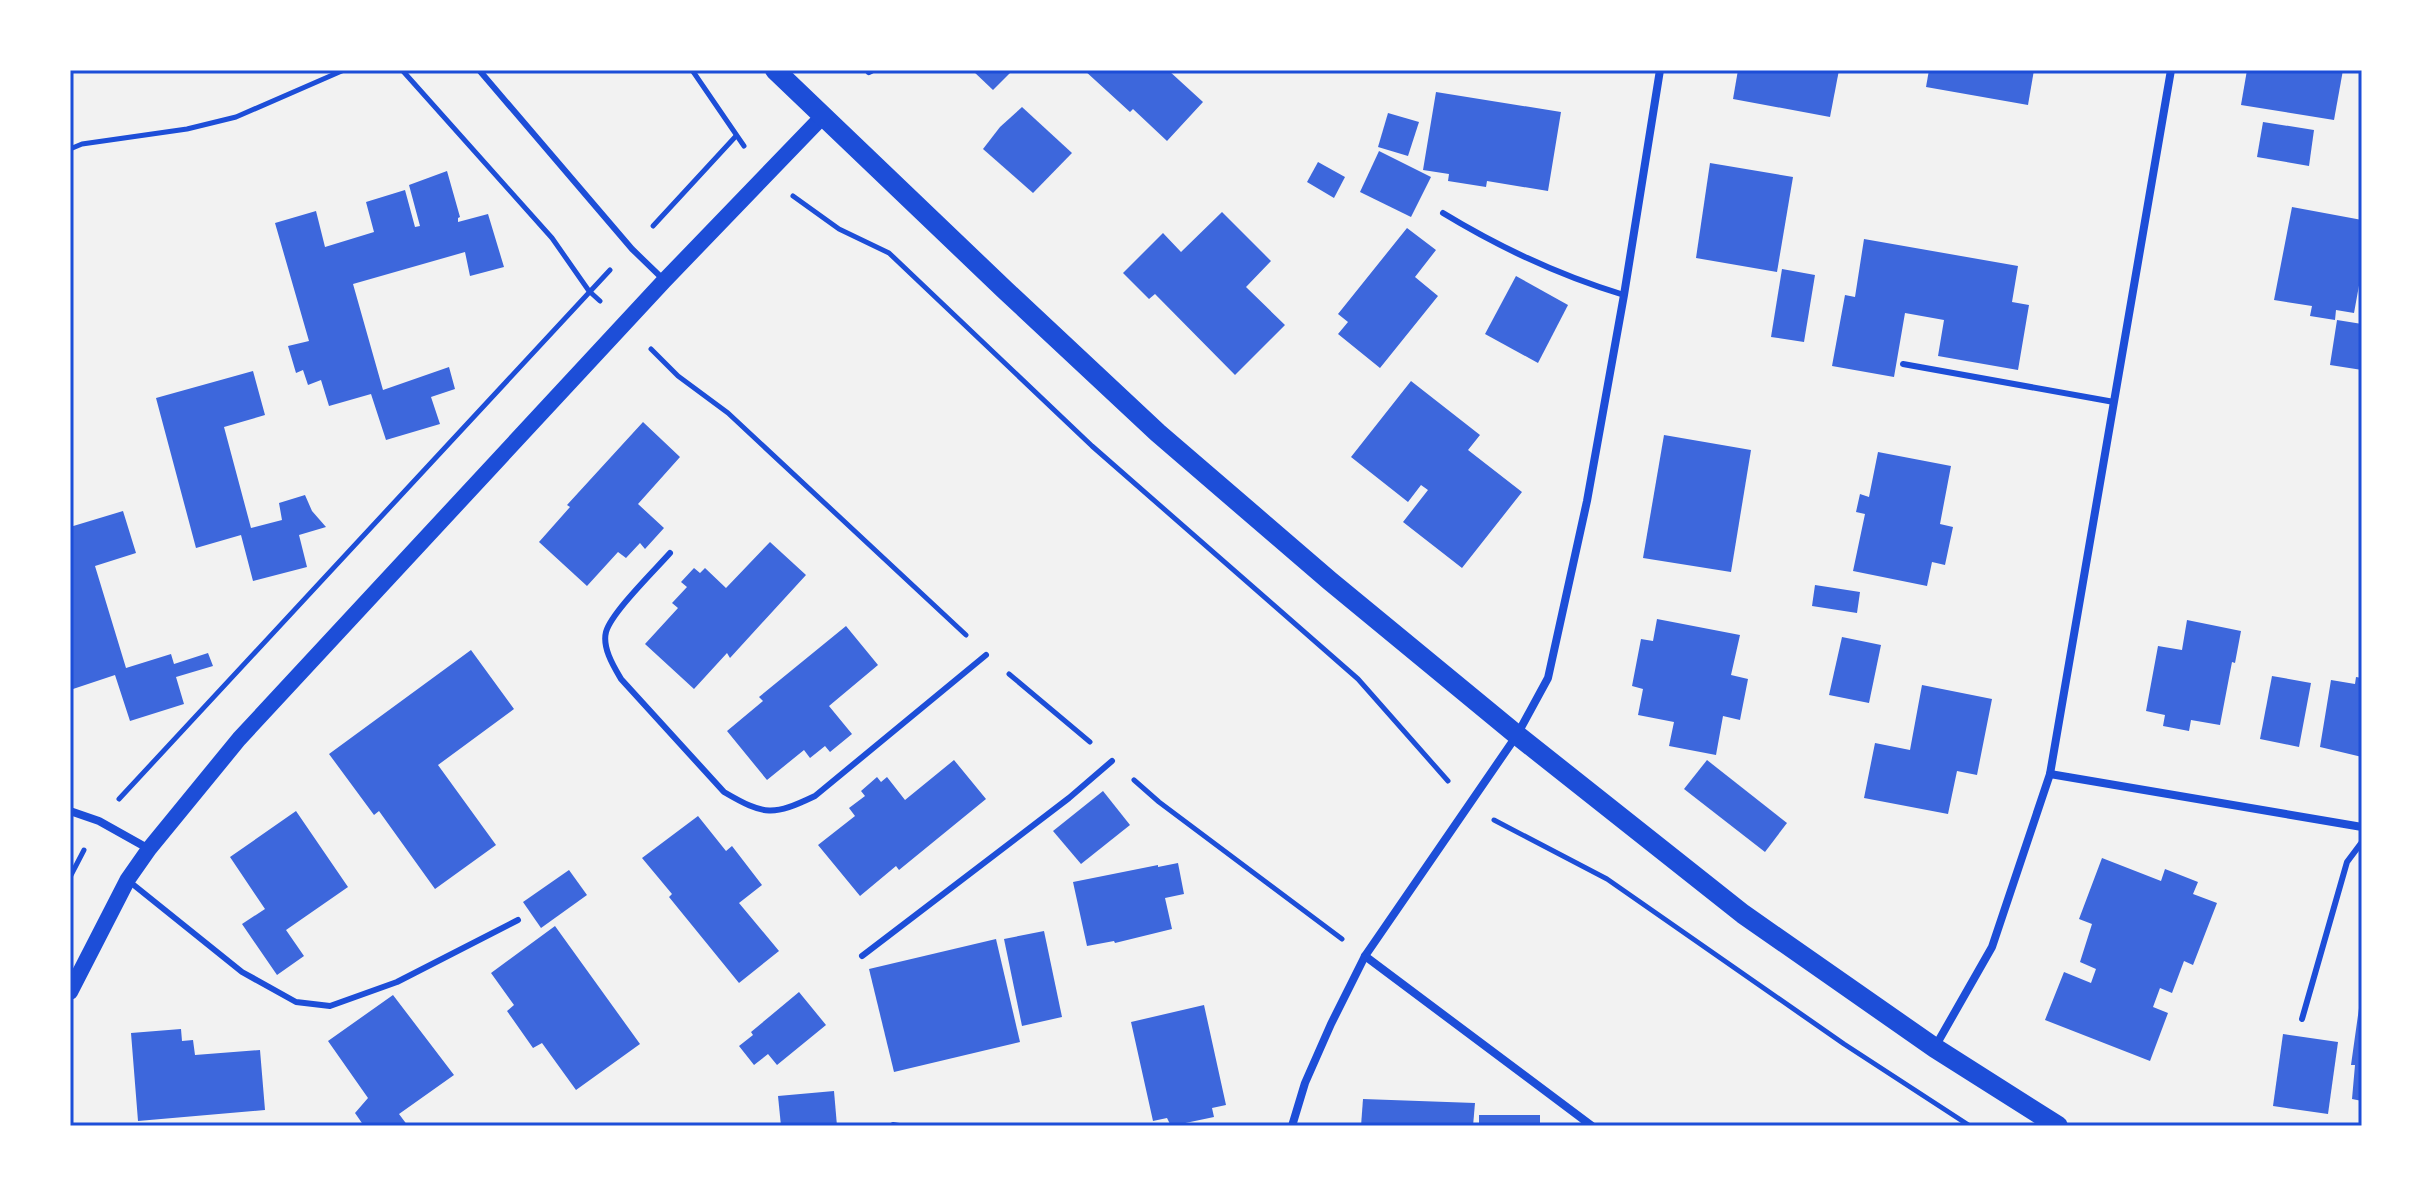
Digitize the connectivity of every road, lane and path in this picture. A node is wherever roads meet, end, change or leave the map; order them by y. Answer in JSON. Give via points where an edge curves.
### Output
{"nodes":[{"id":1,"x":344,"y":70,"type":"edge"},
{"id":2,"x":402,"y":70,"type":"edge"},
{"id":3,"x":479,"y":70,"type":"edge"},
{"id":4,"x":692,"y":70,"type":"edge"},
{"id":5,"x":775,"y":70,"type":"edge"},
{"id":6,"x":1660,"y":70,"type":"edge"},
{"id":7,"x":2171,"y":70,"type":"edge"},
{"id":8,"x":824,"y":115,"type":"junction"},
{"id":9,"x":736,"y":136,"type":"junction"},
{"id":10,"x":70,"y":149,"type":"edge"},
{"id":11,"x":749,"y":153,"type":"dead end"},
{"id":12,"x":790,"y":194,"type":"dead end"},
{"id":13,"x":1443,"y":213,"type":"dead end"},
{"id":14,"x":632,"y":249,"type":"junction"},
{"id":15,"x":664,"y":281,"type":"junction"},
{"id":16,"x":589,"y":291,"type":"junction"},
{"id":17,"x":1624,"y":295,"type":"junction"},
{"id":18,"x":625,"y":324,"type":"junction"},
{"id":19,"x":1903,"y":364,"type":"dead end"},
{"id":20,"x":2114,"y":402,"type":"junction"},
{"id":21,"x":670,"y":553,"type":"dead end"},
{"id":22,"x":986,"y":655,"type":"junction"},
{"id":23,"x":1517,"y":735,"type":"junction"},
{"id":24,"x":1112,"y":761,"type":"junction"},
{"id":25,"x":2050,"y":774,"type":"junction"},
{"id":26,"x":1454,"y":788,"type":"dead end"},
{"id":27,"x":70,"y":811,"type":"edge"},
{"id":28,"x":1494,"y":819,"type":"dead end"},
{"id":29,"x":99,"y":821,"type":"junction"},
{"id":30,"x":2362,"y":827,"type":"edge"},
{"id":31,"x":2362,"y":842,"type":"edge"},
{"id":32,"x":149,"y":849,"type":"junction"},
{"id":33,"x":70,"y":877,"type":"edge"},
{"id":34,"x":128,"y":879,"type":"junction"},
{"id":35,"x":518,"y":920,"type":"dead end"},
{"id":36,"x":862,"y":956,"type":"dead end"},
{"id":37,"x":1365,"y":956,"type":"junction"},
{"id":38,"x":70,"y":992,"type":"edge"},
{"id":39,"x":2302,"y":1019,"type":"dead end"},
{"id":40,"x":1935,"y":1048,"type":"junction"},
{"id":41,"x":893,"y":1125,"type":"edge"},
{"id":42,"x":899,"y":1126,"type":"edge"},
{"id":43,"x":1292,"y":1126,"type":"edge"},
{"id":44,"x":1592,"y":1126,"type":"edge"},
{"id":45,"x":1970,"y":1126,"type":"edge"},
{"id":46,"x":2058,"y":1126,"type":"edge"}],
"edges":[{"from":1,"to":10,"type":"path","via":[[236,117]]},
{"from":2,"to":16,"type":"path","via":[[552,238]]},
{"from":3,"to":14,"type":"lane"},
{"from":4,"to":9,"type":"path"},
{"from":5,"to":8,"type":"main road"},
{"from":6,"to":17,"type":"street"},
{"from":7,"to":20,"type":"street"},
{"from":8,"to":15,"type":"main road"},
{"from":8,"to":23,"type":"main road","via":[[1158,433]]},
{"from":9,"to":11,"type":"path"},
{"from":9,"to":14,"type":"path"},
{"from":12,"to":26,"type":"path","via":[[839,229],[889,253],[1092,446],[1358,679]]},
{"from":13,"to":17,"type":"lane","via":[[1581,282]]},
{"from":14,"to":15,"type":"lane"},
{"from":14,"to":16,"type":"path"},
{"from":15,"to":18,"type":"main road"},
{"from":16,"to":18,"type":"path"},
{"from":16,"to":29,"type":"path"},
{"from":17,"to":23,"type":"street","via":[[1548,678]]},
{"from":18,"to":22,"type":"path","via":[[678,376],[728,413]]},
{"from":18,"to":32,"type":"main road","via":[[239,739]]},
{"from":19,"to":20,"type":"lane"},
{"from":20,"to":25,"type":"street"},
{"from":21,"to":22,"type":"lane","via":[[614,617],[605,634],[610,659],[621,679],[724,792],[745,804],[786,810],[815,796]]},
{"from":22,"to":24,"type":"path"},
{"from":23,"to":37,"type":"street"},
{"from":23,"to":40,"type":"main road","via":[[1743,914]]},
{"from":24,"to":36,"type":"lane"},
{"from":24,"to":37,"type":"path"},
{"from":25,"to":30,"type":"street"},
{"from":25,"to":40,"type":"street","via":[[1992,947]]},
{"from":27,"to":29,"type":"street"},
{"from":28,"to":45,"type":"path","via":[[1607,879]]},
{"from":29,"to":32,"type":"street"},
{"from":29,"to":33,"type":"path"},
{"from":31,"to":39,"type":"lane","via":[[2347,862]]},
{"from":32,"to":34,"type":"main road"},
{"from":34,"to":35,"type":"lane","via":[[242,972],[296,1002],[330,1006],[397,982]]},
{"from":34,"to":38,"type":"main road"},
{"from":37,"to":43,"type":"street","via":[[1305,1083]]},
{"from":37,"to":44,"type":"street"},
{"from":40,"to":46,"type":"main road"},
{"from":41,"to":42,"type":"lane"}]}
